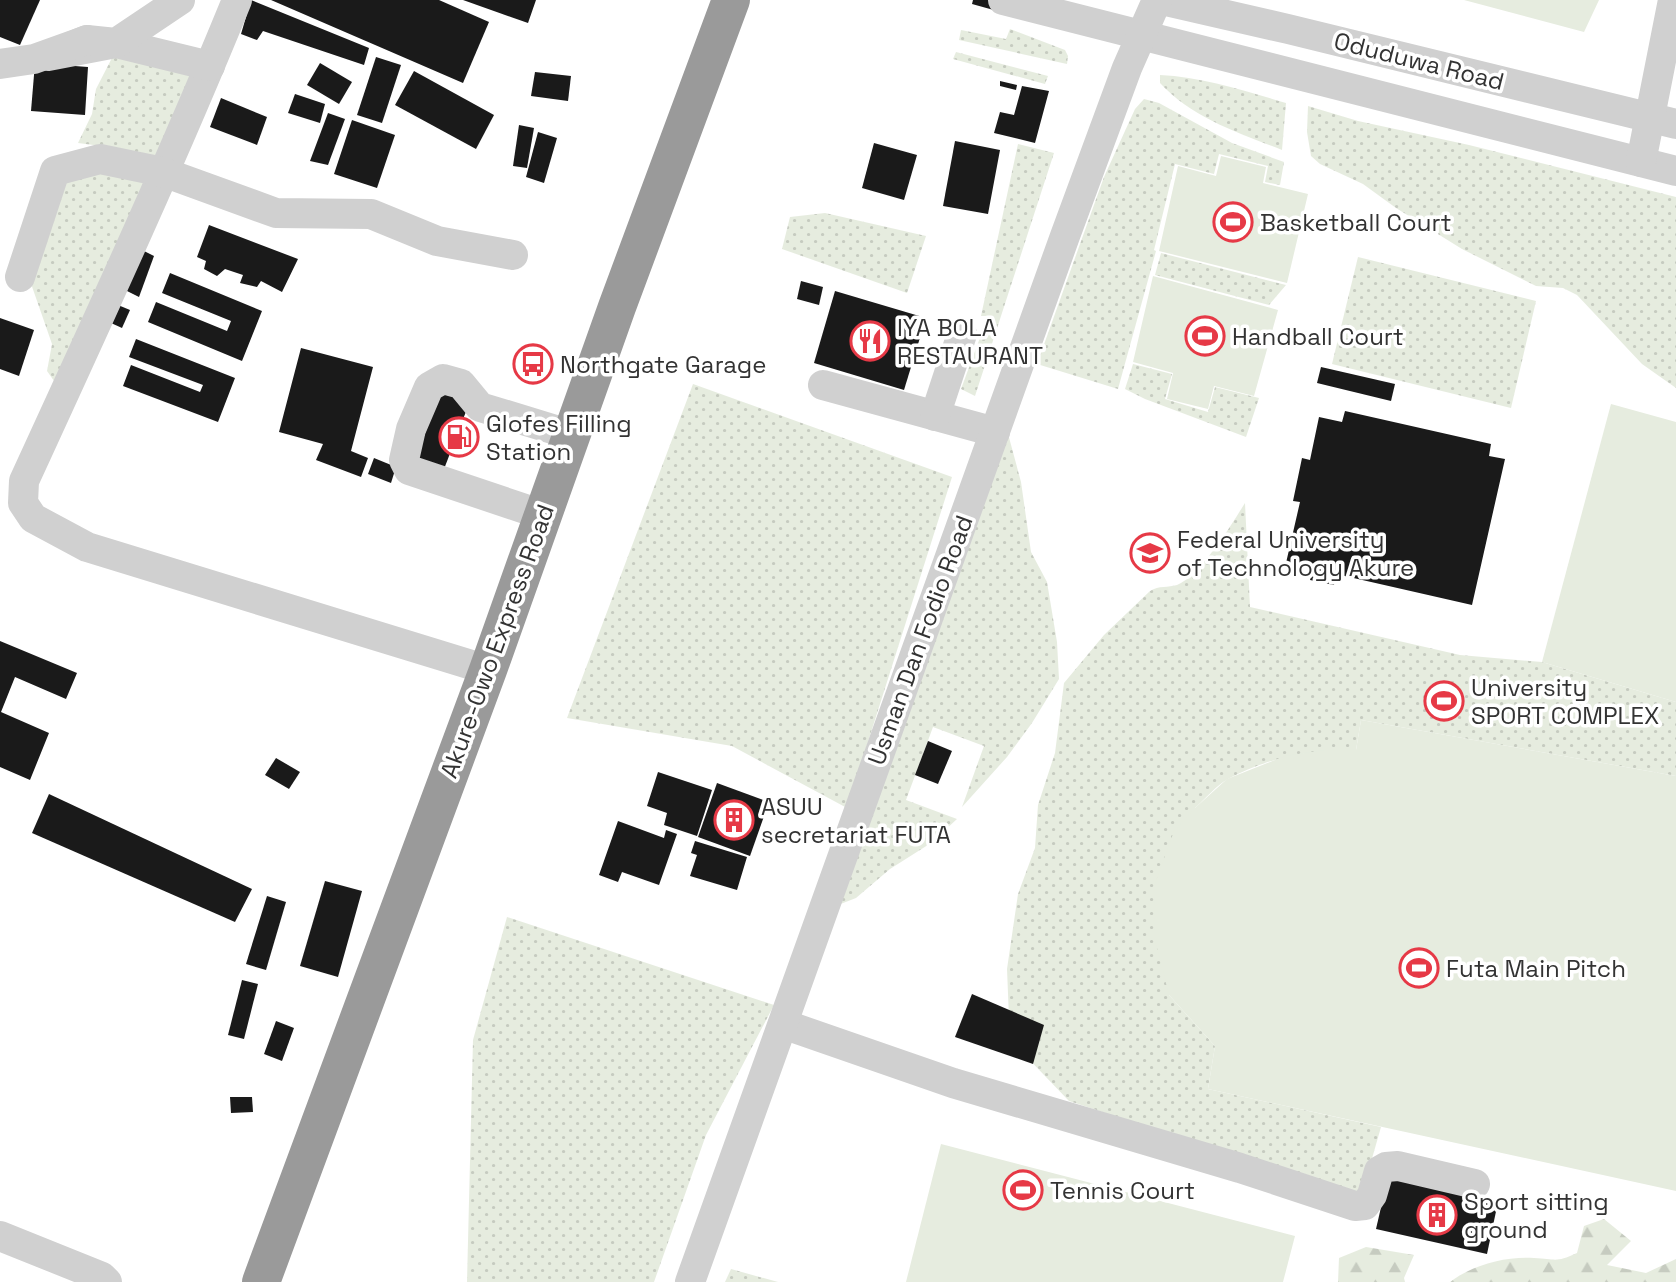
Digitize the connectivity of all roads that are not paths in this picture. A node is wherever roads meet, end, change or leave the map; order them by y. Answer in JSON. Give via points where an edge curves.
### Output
{"nodes":[{"id":1,"x":180,"y":0,"type":"edge"},
{"id":2,"x":237,"y":0,"type":"edge"},
{"id":3,"x":731,"y":0,"type":"edge"},
{"id":4,"x":1003,"y":0,"type":"edge"},
{"id":5,"x":1159,"y":0,"type":"edge"},
{"id":6,"x":1672,"y":0,"type":"edge"},
{"id":7,"x":1142,"y":36,"type":"junction"},
{"id":8,"x":102,"y":42,"type":"junction"},
{"id":9,"x":0,"y":64,"type":"edge"},
{"id":10,"x":210,"y":66,"type":"junction"},
{"id":11,"x":1663,"y":121,"type":"edge"},
{"id":12,"x":1641,"y":162,"type":"junction"},
{"id":13,"x":1676,"y":171,"type":"edge"},
{"id":14,"x":163,"y":172,"type":"junction"},
{"id":15,"x":513,"y":255,"type":"dead end"},
{"id":16,"x":20,"y":277,"type":"dead end"},
{"id":17,"x":962,"y":334,"type":"dead end"},
{"id":18,"x":823,"y":385,"type":"dead end"},
{"id":19,"x":935,"y":416,"type":"junction"},
{"id":20,"x":995,"y":432,"type":"junction"},
{"id":21,"x":572,"y":435,"type":"junction"},
{"id":22,"x":543,"y":515,"type":"junction"},
{"id":23,"x":488,"y":670,"type":"junction"},
{"id":24,"x":783,"y":1024,"type":"junction"},
{"id":25,"x":1475,"y":1184,"type":"dead end"},
{"id":26,"x":0,"y":1236,"type":"edge"},
{"id":27,"x":107,"y":1282,"type":"edge"},
{"id":28,"x":261,"y":1282,"type":"edge"},
{"id":29,"x":690,"y":1282,"type":"edge"}],
"edges":[{"from":1,"to":8,"type":"street"},
{"from":2,"to":10,"type":"street"},
{"from":3,"to":21,"type":"highway","name":"Akure-Owo Express Road"},
{"from":4,"to":7,"type":"street"},
{"from":5,"to":7,"type":"street","name":"Usman Dan Fodio Road"},
{"from":5,"to":11,"type":"street","name":"Oduduwa Road"},
{"from":6,"to":11,"type":"street","via":[[1663,43]]},
{"from":7,"to":12,"type":"street"},
{"from":7,"to":20,"type":"street","name":"Usman Dan Fodio Road"},
{"from":8,"to":9,"type":"street"},
{"from":8,"to":10,"type":"street"},
{"from":10,"to":14,"type":"street"},
{"from":11,"to":12,"type":"street"},
{"from":12,"to":13,"type":"street"},
{"from":14,"to":15,"type":"street","via":[[276,213],[372,214],[436,241]]},
{"from":14,"to":16,"type":"street","via":[[100,159],[55,171]]},
{"from":14,"to":23,"type":"street","via":[[23,481],[23,503],[33,518],[87,547]]},
{"from":17,"to":19,"type":"street"},
{"from":18,"to":19,"type":"street"},
{"from":19,"to":20,"type":"street"},
{"from":20,"to":24,"type":"street","name":"Usman Dan Fodio Road"},
{"from":21,"to":22,"type":"highway","name":"Akure-Owo Express Road"},
{"from":21,"to":22,"type":"street","via":[[480,407],[461,384],[443,379],[429,387],[411,429],[404,460],[409,470]]},
{"from":22,"to":23,"type":"highway","name":"Akure-Owo Express Road"},
{"from":23,"to":28,"type":"highway","name":"Akure-Owo Express Road"},
{"from":24,"to":25,"type":"street","via":[[953,1083],[1355,1206],[1365,1205],[1379,1171],[1386,1167]]},
{"from":24,"to":29,"type":"street","name":"Usman Dan Fodio Road"},
{"from":26,"to":27,"type":"street"}]}
